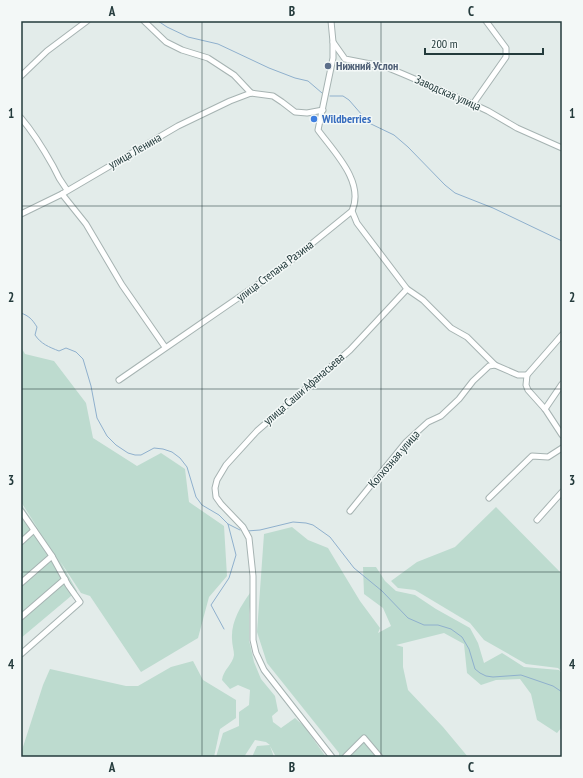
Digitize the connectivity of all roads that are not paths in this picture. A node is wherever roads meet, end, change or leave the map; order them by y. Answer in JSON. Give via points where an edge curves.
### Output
{"nodes":[{"id":1,"x":87,"y":21,"type":"edge"},
{"id":2,"x":144,"y":21,"type":"edge"},
{"id":3,"x":331,"y":21,"type":"edge"},
{"id":4,"x":486,"y":21,"type":"edge"},
{"id":5,"x":333,"y":42,"type":"junction"},
{"id":6,"x":21,"y":76,"type":"edge"},
{"id":7,"x":251,"y":93,"type":"junction"},
{"id":8,"x":473,"y":104,"type":"junction"},
{"id":9,"x":323,"y":110,"type":"junction"},
{"id":10,"x":21,"y":118,"type":"edge"},
{"id":11,"x":562,"y":148,"type":"edge"},
{"id":12,"x":68,"y":190,"type":"junction"},
{"id":13,"x":62,"y":194,"type":"junction"},
{"id":14,"x":352,"y":211,"type":"junction"},
{"id":15,"x":21,"y":214,"type":"edge"},
{"id":16,"x":407,"y":289,"type":"junction"},
{"id":17,"x":562,"y":335,"type":"edge"},
{"id":18,"x":165,"y":347,"type":"junction"},
{"id":19,"x":494,"y":365,"type":"junction"},
{"id":20,"x":527,"y":376,"type":"junction"},
{"id":21,"x":119,"y":380,"type":"dead end"},
{"id":22,"x":562,"y":384,"type":"edge"},
{"id":23,"x":545,"y":409,"type":"junction"},
{"id":24,"x":562,"y":435,"type":"edge"},
{"id":25,"x":562,"y":448,"type":"edge"},
{"id":26,"x":562,"y":492,"type":"edge"},
{"id":27,"x":489,"y":498,"type":"dead end"},
{"id":28,"x":21,"y":511,"type":"edge"},
{"id":29,"x":350,"y":511,"type":"dead end"},
{"id":30,"x":537,"y":520,"type":"dead end"},
{"id":31,"x":34,"y":530,"type":"junction"},
{"id":32,"x":21,"y":542,"type":"edge"},
{"id":33,"x":52,"y":556,"type":"junction"},
{"id":34,"x":65,"y":579,"type":"junction"},
{"id":35,"x":21,"y":583,"type":"edge"},
{"id":36,"x":21,"y":617,"type":"edge"},
{"id":37,"x":21,"y":654,"type":"edge"},
{"id":38,"x":332,"y":757,"type":"edge"},
{"id":39,"x":345,"y":757,"type":"edge"},
{"id":40,"x":380,"y":757,"type":"edge"}],
"edges":[{"from":1,"to":6,"type":"street","via":[[47,51]]},
{"from":2,"to":7,"type":"street","via":[[166,42],[208,58],[234,75]]},
{"from":3,"to":5,"type":"street","name":"Заводская улица"},
{"from":4,"to":8,"type":"street","via":[[506,48],[506,57]]},
{"from":5,"to":8,"type":"street","name":"Заводская улица","via":[[345,60],[386,67]]},
{"from":5,"to":9,"type":"street","via":[[333,58]]},
{"from":7,"to":9,"type":"street","via":[[273,96],[295,112]]},
{"from":7,"to":12,"type":"street","name":"улица Ленина","via":[[178,126]]},
{"from":8,"to":11,"type":"street","name":"Заводская улица","via":[[517,128]]},
{"from":9,"to":14,"type":"street","via":[[318,130],[350,174],[356,200]]},
{"from":10,"to":12,"type":"street"},
{"from":12,"to":13,"type":"street","name":"улица Ленина"},
{"from":13,"to":15,"type":"street","name":"улица Ленина"},
{"from":13,"to":18,"type":"street","via":[[86,224],[122,285]]},
{"from":14,"to":16,"type":"street","via":[[357,223]]},
{"from":14,"to":18,"type":"street","name":"улица Степана Разина","via":[[283,267],[194,330]]},
{"from":16,"to":19,"type":"street","via":[[423,300],[451,328],[467,337]]},
{"from":16,"to":38,"type":"street","name":"улица Саши Афанасьева","via":[[350,350],[257,431],[221,472],[215,488],[216,497],[243,527],[249,538],[253,576],[253,640],[259,663]]},
{"from":17,"to":20,"type":"street"},
{"from":18,"to":21,"type":"street","name":"улица Степана Разина"},
{"from":19,"to":20,"type":"street"},
{"from":19,"to":29,"type":"street","name":"Колхозная улица","via":[[489,366],[473,381],[441,416],[428,422],[406,442]]},
{"from":20,"to":23,"type":"street","via":[[528,390]]},
{"from":22,"to":23,"type":"street"},
{"from":23,"to":24,"type":"street"},
{"from":25,"to":27,"type":"street","via":[[548,457],[532,456]]},
{"from":26,"to":30,"type":"street"},
{"from":28,"to":31,"type":"street"},
{"from":31,"to":32,"type":"street"},
{"from":31,"to":33,"type":"street"},
{"from":33,"to":34,"type":"street"},
{"from":33,"to":35,"type":"street"},
{"from":34,"to":36,"type":"street"},
{"from":34,"to":37,"type":"street","via":[[80,602]]},
{"from":39,"to":40,"type":"street","via":[[364,738]]}]}
